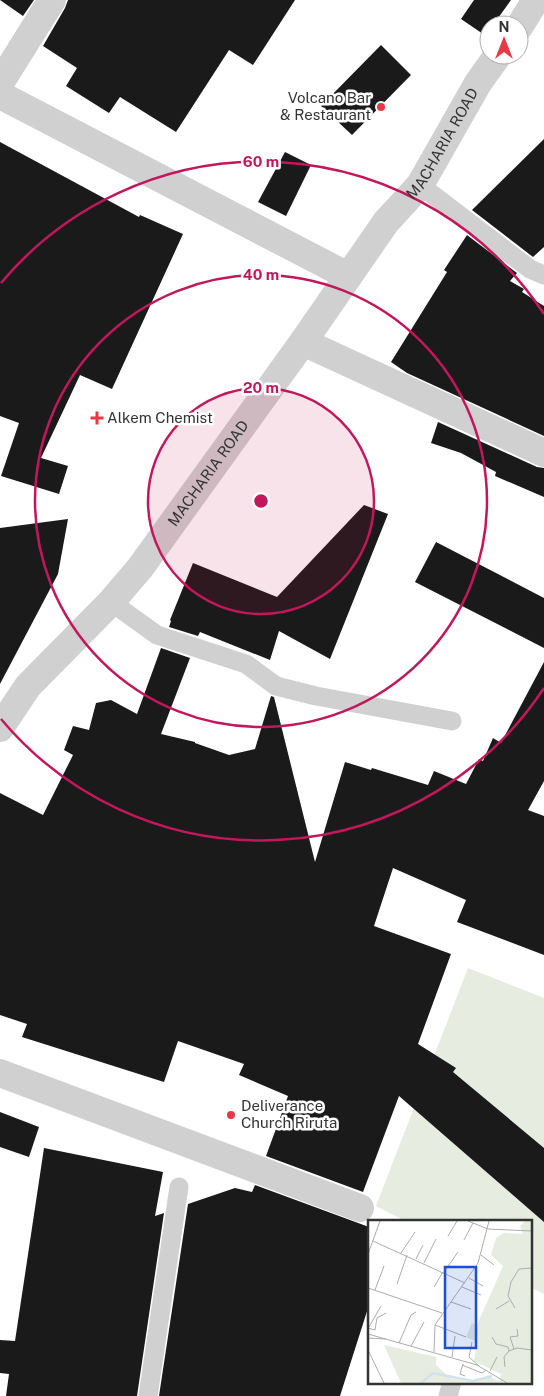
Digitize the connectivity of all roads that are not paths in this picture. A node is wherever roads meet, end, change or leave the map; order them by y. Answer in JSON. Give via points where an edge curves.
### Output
{"nodes":[{"id":1,"x":52,"y":0,"type":"edge"},
{"id":2,"x":536,"y":0,"type":"edge"},
{"id":3,"x":527,"y":15,"type":"edge"},
{"id":4,"x":491,"y":65,"type":"edge"},
{"id":5,"x":0,"y":83,"type":"edge"},
{"id":6,"x":0,"y":95,"type":"edge"},
{"id":7,"x":420,"y":185,"type":"junction"},
{"id":8,"x":544,"y":275,"type":"edge"},
{"id":9,"x":348,"y":276,"type":"junction"},
{"id":10,"x":302,"y":342,"type":"junction"},
{"id":11,"x":544,"y":453,"type":"edge"},
{"id":12,"x":111,"y":602,"type":"junction"},
{"id":13,"x":452,"y":721,"type":"dead end"},
{"id":14,"x":0,"y":728,"type":"edge"},
{"id":15,"x":0,"y":1073,"type":"edge"},
{"id":16,"x":178,"y":1187,"type":"dead end"},
{"id":17,"x":360,"y":1208,"type":"dead end"},
{"id":18,"x":148,"y":1396,"type":"edge"}],
"edges":[{"from":1,"to":5,"type":"street"},
{"from":2,"to":3,"type":"street"},
{"from":4,"to":7,"type":"street","name":"MACHARIA ROAD"},
{"from":6,"to":9,"type":"street"},
{"from":7,"to":8,"type":"lane","via":[[530,268]]},
{"from":7,"to":9,"type":"street","name":"MACHARIA ROAD","via":[[386,222]]},
{"from":9,"to":10,"type":"street","name":"MACHARIA ROAD"},
{"from":10,"to":11,"type":"street"},
{"from":10,"to":12,"type":"street","name":"MACHARIA ROAD","via":[[140,568]]},
{"from":12,"to":13,"type":"lane","via":[[157,635],[246,664],[276,686]]},
{"from":12,"to":14,"type":"street","name":"MACHARIA ROAD","via":[[28,686]]},
{"from":15,"to":17,"type":"street"},
{"from":16,"to":18,"type":"lane"}]}
